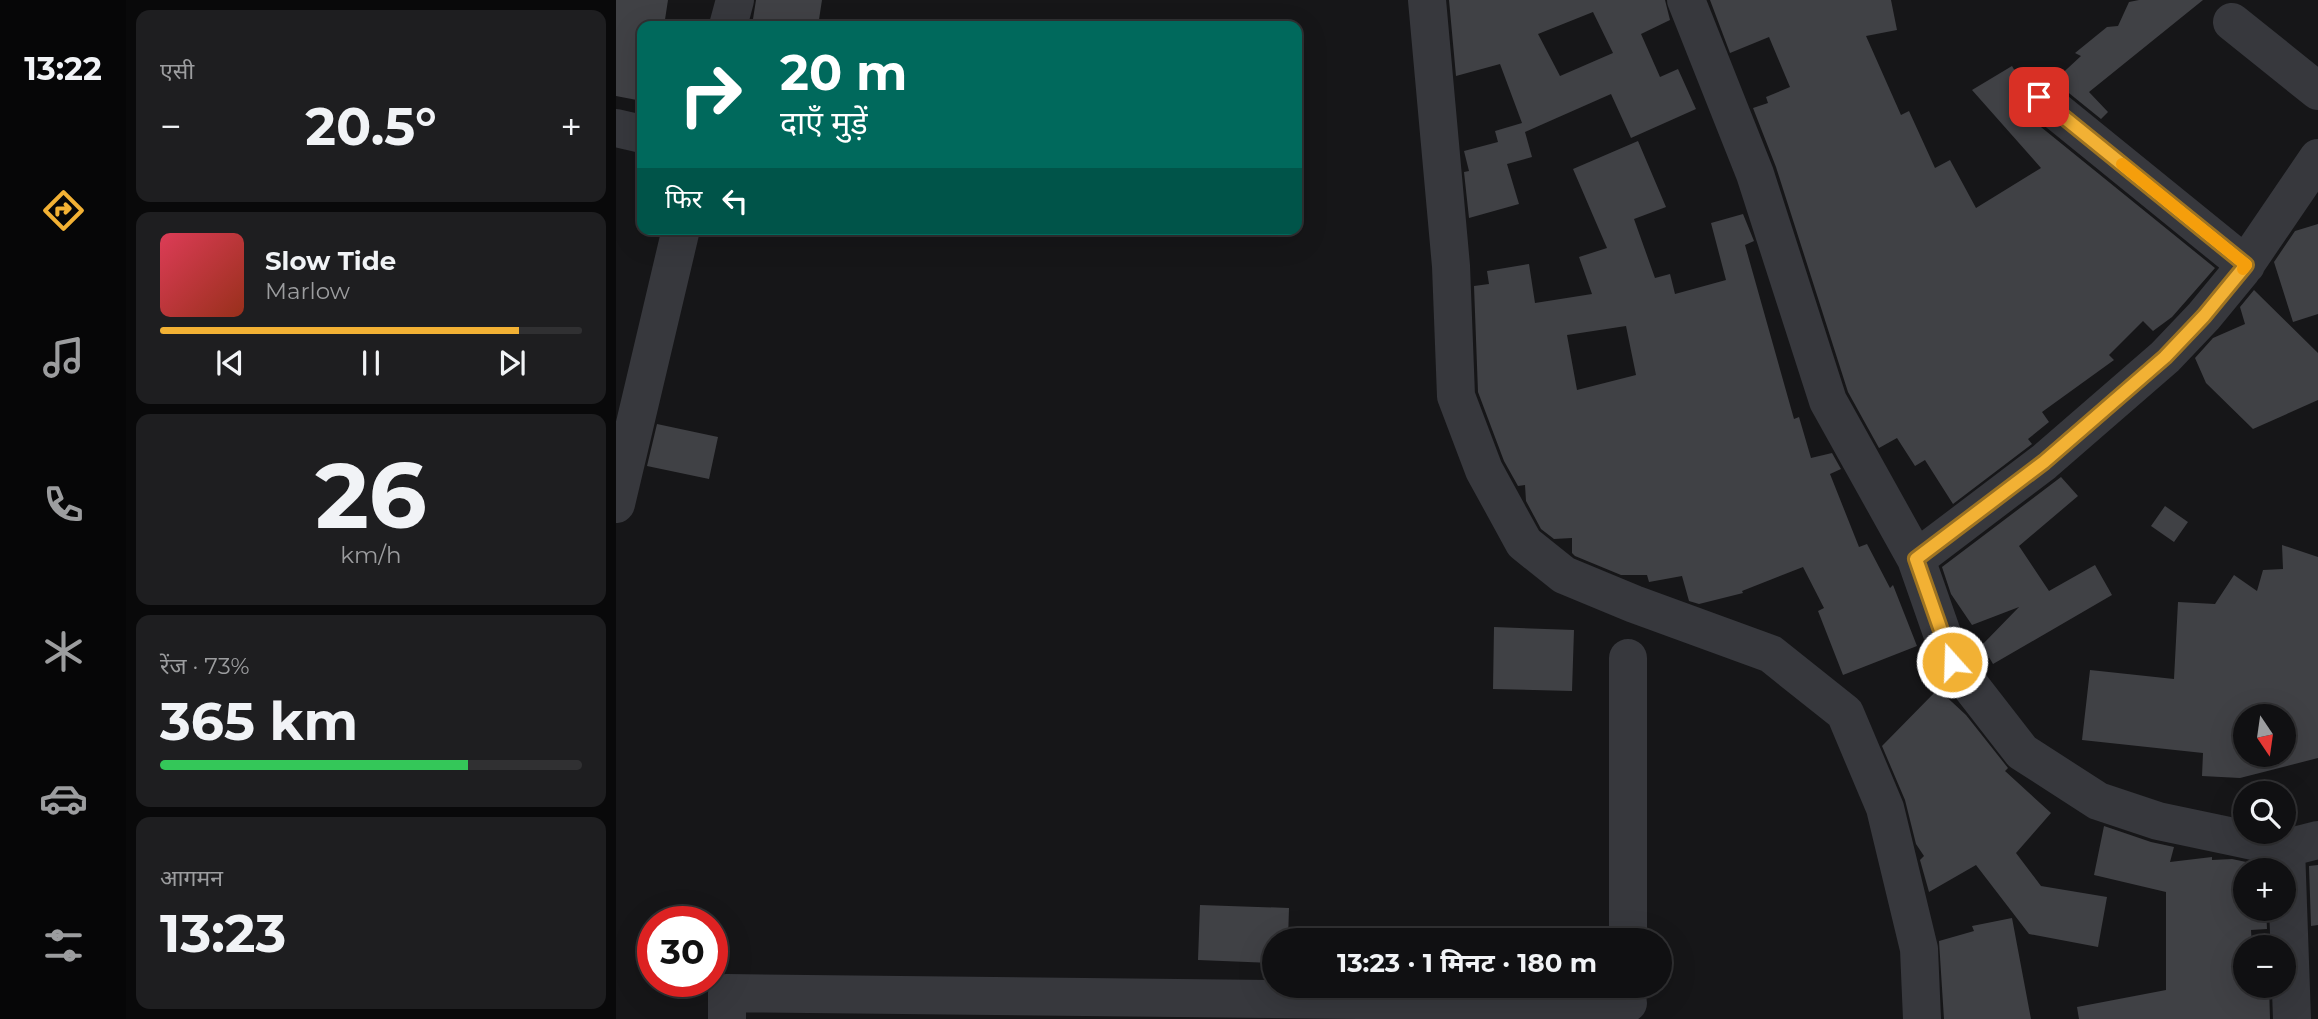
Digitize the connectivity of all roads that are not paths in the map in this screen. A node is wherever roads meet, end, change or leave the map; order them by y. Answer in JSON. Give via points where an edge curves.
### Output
{"nodes":[{"id":1,"x":734,"y":0,"type":"edge"},
{"id":2,"x":1427,"y":0,"type":"edge"},
{"id":3,"x":1686,"y":0,"type":"edge"},
{"id":4,"x":729,"y":21,"type":"edge"},
{"id":5,"x":2232,"y":22,"type":"dead end"},
{"id":6,"x":2318,"y":91,"type":"edge"},
{"id":7,"x":2039,"y":97,"type":"dead end"},
{"id":8,"x":616,"y":128,"type":"edge"},
{"id":9,"x":637,"y":133,"type":"edge"},
{"id":10,"x":2313,"y":182,"type":"edge"},
{"id":11,"x":680,"y":235,"type":"edge"},
{"id":12,"x":2246,"y":265,"type":"junction"},
{"id":13,"x":616,"y":503,"type":"edge"},
{"id":14,"x":1916,"y":559,"type":"junction"},
{"id":15,"x":1628,"y":658,"type":"dead end"},
{"id":16,"x":2302,"y":844,"type":"edge"},
{"id":17,"x":1628,"y":928,"type":"edge"},
{"id":18,"x":1628,"y":1002,"type":"edge"},
{"id":19,"x":937,"y":1007,"type":"edge"},
{"id":20,"x":1193,"y":1009,"type":"edge"},
{"id":21,"x":1418,"y":1010,"type":"edge"},
{"id":22,"x":727,"y":1019,"type":"edge"},
{"id":23,"x":1923,"y":1019,"type":"edge"},
{"id":24,"x":2292,"y":1019,"type":"edge"}],
"edges":[{"from":1,"to":4,"type":"street"},
{"from":2,"to":23,"type":"street","via":[[1451,266],[1456,396],[1485,470],[1524,543],[1564,575],[1771,654],[1844,713],[1885,808],[1919,949]]},
{"from":3,"to":14,"type":"street","via":[[1755,174],[1828,401]]},
{"from":5,"to":6,"type":"street"},
{"from":7,"to":12,"type":"street"},
{"from":8,"to":9,"type":"street"},
{"from":10,"to":12,"type":"street"},
{"from":11,"to":13,"type":"street"},
{"from":12,"to":14,"type":"street","via":[[2165,357],[2044,462]]},
{"from":14,"to":16,"type":"street","via":[[1952,662],[2022,752],[2098,802],[2158,821]]},
{"from":15,"to":17,"type":"street"},
{"from":16,"to":24,"type":"street"},
{"from":18,"to":21,"type":"street"},
{"from":19,"to":20,"type":"street"},
{"from":19,"to":22,"type":"street","via":[[727,993]]},
{"from":20,"to":21,"type":"street"}]}
